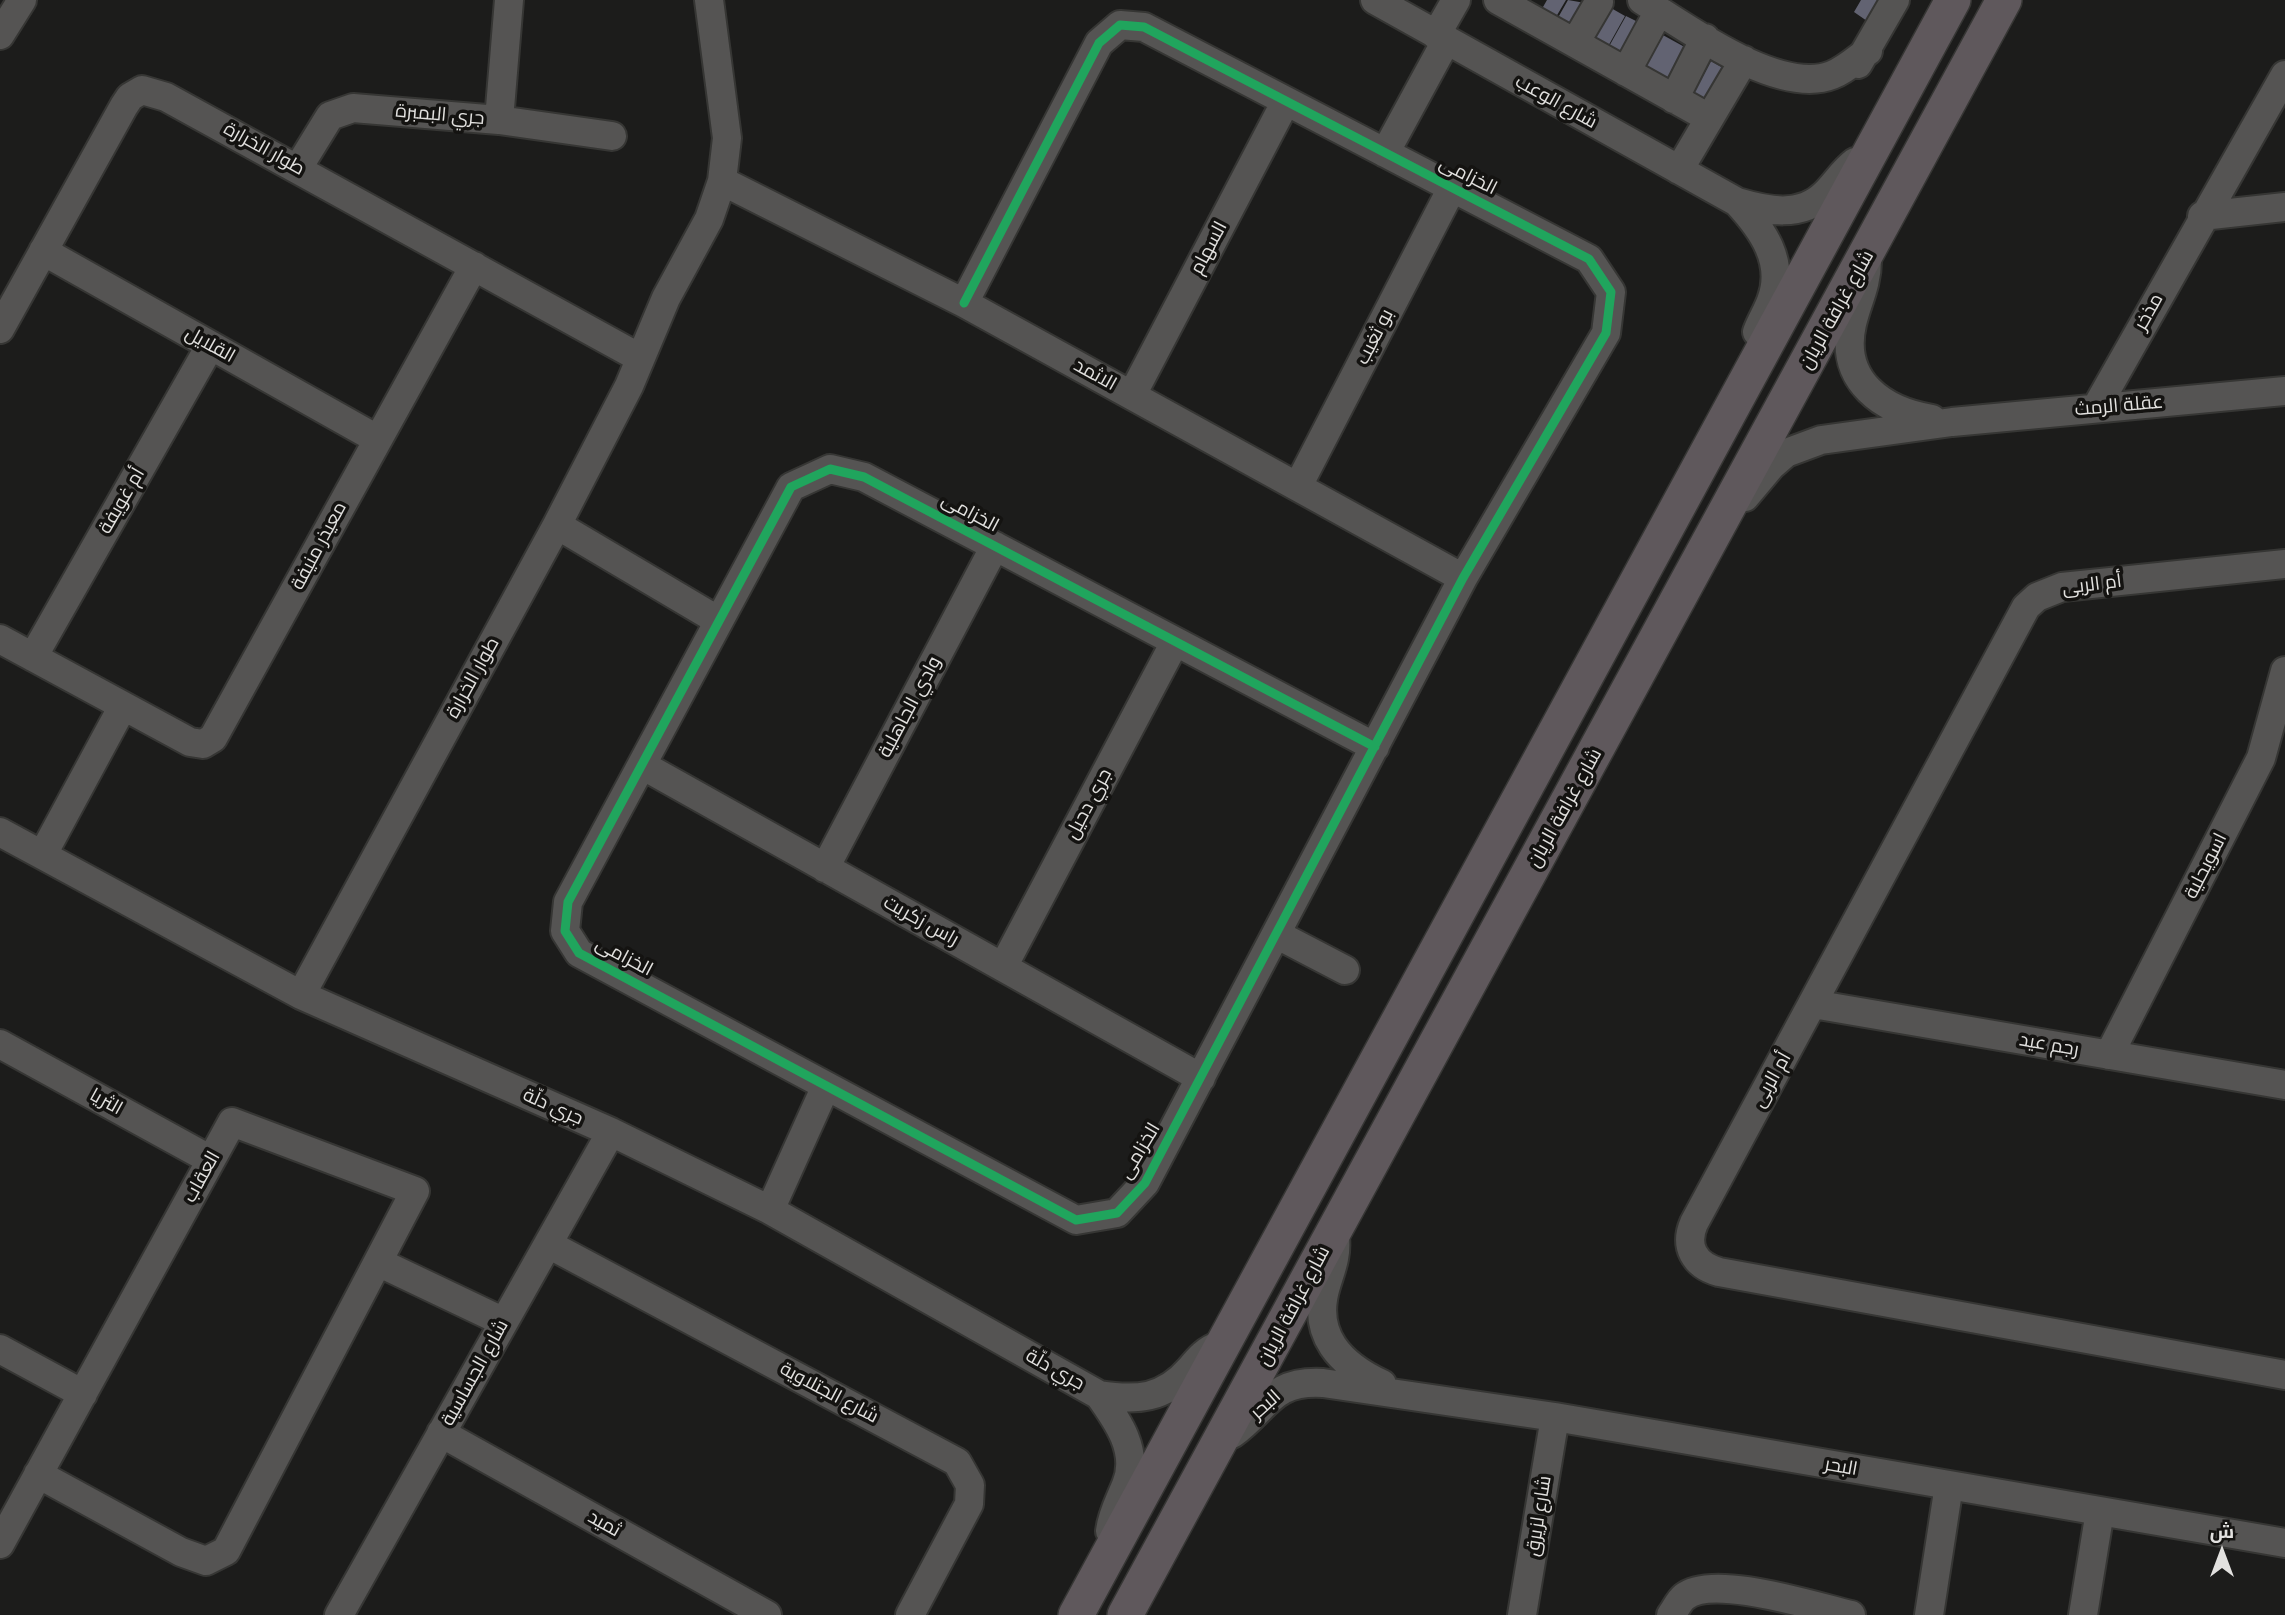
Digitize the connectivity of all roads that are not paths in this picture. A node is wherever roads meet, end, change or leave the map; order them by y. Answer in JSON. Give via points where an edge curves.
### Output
{"nodes":[{"id":1,"x":22,"y":0,"type":"edge"},
{"id":2,"x":509,"y":0,"type":"edge"},
{"id":3,"x":709,"y":0,"type":"edge"},
{"id":4,"x":1376,"y":0,"type":"edge"},
{"id":5,"x":1456,"y":0,"type":"edge"},
{"id":6,"x":1498,"y":0,"type":"edge"},
{"id":7,"x":1895,"y":0,"type":"edge"},
{"id":8,"x":1953,"y":0,"type":"edge"},
{"id":9,"x":2004,"y":0,"type":"edge"},
{"id":10,"x":1600,"y":2,"type":"edge"},
{"id":11,"x":1650,"y":5,"type":"edge"},
{"id":12,"x":1529,"y":7,"type":"edge"},
{"id":13,"x":0,"y":36,"type":"edge"},
{"id":14,"x":1441,"y":38,"type":"junction"},
{"id":15,"x":1705,"y":38,"type":"junction"},
{"id":16,"x":1575,"y":43,"type":"junction"},
{"id":17,"x":1739,"y":68,"type":"junction"},
{"id":18,"x":1626,"y":72,"type":"junction"},
{"id":19,"x":2285,"y":75,"type":"edge"},
{"id":20,"x":1674,"y":99,"type":"junction"},
{"id":21,"x":1286,"y":101,"type":"junction"},
{"id":22,"x":1709,"y":118,"type":"junction"},
{"id":23,"x":499,"y":120,"type":"junction"},
{"id":24,"x":612,"y":136,"type":"dead end"},
{"id":25,"x":1385,"y":153,"type":"junction"},
{"id":26,"x":1867,"y":156,"type":"junction"},
{"id":27,"x":298,"y":168,"type":"junction"},
{"id":28,"x":1679,"y":170,"type":"junction"},
{"id":29,"x":722,"y":181,"type":"junction"},
{"id":30,"x":1452,"y":188,"type":"junction"},
{"id":31,"x":1737,"y":202,"type":"junction"},
{"id":32,"x":2285,"y":208,"type":"edge"},
{"id":33,"x":2202,"y":216,"type":"junction"},
{"id":34,"x":43,"y":251,"type":"junction"},
{"id":35,"x":1867,"y":256,"type":"junction"},
{"id":36,"x":474,"y":266,"type":"junction"},
{"id":37,"x":964,"y":303,"type":"junction"},
{"id":38,"x":0,"y":329,"type":"edge"},
{"id":39,"x":210,"y":345,"type":"junction"},
{"id":40,"x":640,"y":358,"type":"junction"},
{"id":41,"x":1758,"y":358,"type":"junction"},
{"id":42,"x":2285,"y":391,"type":"edge"},
{"id":43,"x":1132,"y":395,"type":"junction"},
{"id":44,"x":2096,"y":408,"type":"junction"},
{"id":45,"x":1952,"y":422,"type":"junction"},
{"id":46,"x":377,"y":439,"type":"junction"},
{"id":47,"x":1298,"y":486,"type":"junction"},
{"id":48,"x":1731,"y":505,"type":"junction"},
{"id":49,"x":557,"y":525,"type":"junction"},
{"id":50,"x":995,"y":546,"type":"junction"},
{"id":51,"x":2285,"y":564,"type":"edge"},
{"id":52,"x":1463,"y":578,"type":"junction"},
{"id":53,"x":719,"y":621,"type":"junction"},
{"id":54,"x":0,"y":639,"type":"edge"},
{"id":55,"x":1175,"y":642,"type":"junction"},
{"id":56,"x":33,"y":657,"type":"junction"},
{"id":57,"x":2285,"y":671,"type":"edge"},
{"id":58,"x":122,"y":706,"type":"junction"},
{"id":59,"x":1375,"y":747,"type":"junction"},
{"id":60,"x":2273,"y":763,"type":"edge"},
{"id":61,"x":642,"y":765,"type":"junction"},
{"id":62,"x":0,"y":832,"type":"edge"},
{"id":63,"x":43,"y":854,"type":"junction"},
{"id":64,"x":825,"y":868,"type":"junction"},
{"id":65,"x":1276,"y":934,"type":"junction"},
{"id":66,"x":1003,"y":967,"type":"junction"},
{"id":67,"x":1345,"y":970,"type":"dead end"},
{"id":68,"x":301,"y":995,"type":"junction"},
{"id":69,"x":1813,"y":1004,"type":"junction"},
{"id":70,"x":0,"y":1044,"type":"edge"},
{"id":71,"x":2109,"y":1055,"type":"junction"},
{"id":72,"x":1201,"y":1078,"type":"junction"},
{"id":73,"x":2285,"y":1085,"type":"edge"},
{"id":74,"x":826,"y":1086,"type":"junction"},
{"id":75,"x":611,"y":1132,"type":"junction"},
{"id":76,"x":211,"y":1160,"type":"junction"},
{"id":77,"x":770,"y":1210,"type":"junction"},
{"id":78,"x":1334,"y":1232,"type":"junction"},
{"id":79,"x":548,"y":1244,"type":"junction"},
{"id":80,"x":378,"y":1262,"type":"junction"},
{"id":81,"x":504,"y":1322,"type":"junction"},
{"id":82,"x":1223,"y":1344,"type":"junction"},
{"id":83,"x":0,"y":1349,"type":"edge"},
{"id":84,"x":2285,"y":1375,"type":"edge"},
{"id":85,"x":1397,"y":1392,"type":"junction"},
{"id":86,"x":83,"y":1394,"type":"junction"},
{"id":87,"x":1099,"y":1395,"type":"junction"},
{"id":88,"x":1555,"y":1417,"type":"junction"},
{"id":89,"x":441,"y":1433,"type":"junction"},
{"id":90,"x":1222,"y":1439,"type":"junction"},
{"id":91,"x":38,"y":1474,"type":"junction"},
{"id":92,"x":1950,"y":1485,"type":"junction"},
{"id":93,"x":2100,"y":1511,"type":"junction"},
{"id":94,"x":0,"y":1544,"type":"edge"},
{"id":95,"x":2285,"y":1544,"type":"edge"},
{"id":96,"x":1111,"y":1551,"type":"junction"},
{"id":97,"x":340,"y":1615,"type":"edge"},
{"id":98,"x":767,"y":1615,"type":"edge"},
{"id":99,"x":910,"y":1615,"type":"edge"},
{"id":100,"x":1076,"y":1615,"type":"edge"},
{"id":101,"x":1125,"y":1615,"type":"edge"},
{"id":102,"x":1522,"y":1615,"type":"edge"},
{"id":103,"x":1671,"y":1615,"type":"edge"},
{"id":104,"x":1851,"y":1615,"type":"edge"},
{"id":105,"x":1929,"y":1615,"type":"edge"},
{"id":106,"x":2083,"y":1615,"type":"edge"}],
"edges":[{"from":1,"to":13,"type":"street"},
{"from":2,"to":23,"type":"street"},
{"from":3,"to":29,"type":"street","name":"طوار الخرارة","via":[[726,117]]},
{"from":4,"to":14,"type":"street","name":"شارع الوعب"},
{"from":5,"to":14,"type":"street"},
{"from":6,"to":12,"type":"street"},
{"from":7,"to":17,"type":"street","via":[[1868,51],[1833,75],[1788,79]]},
{"from":8,"to":26,"type":"main road"},
{"from":9,"to":35,"type":"main road","name":"شارع غرافة الريان"},
{"from":10,"to":16,"type":"street"},
{"from":11,"to":15,"type":"street"},
{"from":11,"to":18,"type":"street"},
{"from":12,"to":16,"type":"street"},
{"from":14,"to":25,"type":"street"},
{"from":14,"to":28,"type":"street","name":"شارع الوعب"},
{"from":15,"to":17,"type":"street"},
{"from":15,"to":20,"type":"street"},
{"from":16,"to":18,"type":"street"},
{"from":17,"to":22,"type":"street"},
{"from":18,"to":20,"type":"street"},
{"from":19,"to":33,"type":"street","name":"مذخر"},
{"from":20,"to":22,"type":"street"},
{"from":21,"to":25,"type":"street","name":"الخزامى"},
{"from":21,"to":37,"type":"street","name":"الخزامى","via":[[1143,27],[1120,25],[1099,43]]},
{"from":21,"to":43,"type":"street","name":"السهام"},
{"from":22,"to":28,"type":"street"},
{"from":23,"to":24,"type":"street","name":"جري البمبرة"},
{"from":23,"to":27,"type":"street","name":"جري البمبرة","via":[[353,108],[330,116]]},
{"from":25,"to":30,"type":"street","name":"الخزامى"},
{"from":26,"to":31,"type":"street","name":"شارع الوعب","via":[[1848,167],[1822,197],[1799,209],[1763,210]]},
{"from":26,"to":41,"type":"main road"},
{"from":27,"to":34,"type":"street","name":"طوار الخرارة","via":[[166,97],[142,90],[124,106]]},
{"from":27,"to":36,"type":"street","name":"طوار الخرارة"},
{"from":28,"to":31,"type":"street","name":"شارع الوعب"},
{"from":29,"to":37,"type":"street","name":"الاثمد"},
{"from":29,"to":40,"type":"street","name":"طوار الخرارة","via":[[709,219]]},
{"from":30,"to":47,"type":"street","name":"بو ثغيب"},
{"from":30,"to":52,"type":"street","name":"الخزامى","via":[[1588,259],[1612,292],[1606,333]]},
{"from":31,"to":41,"type":"street","name":"شارع الوعب","via":[[1759,225],[1774,260],[1772,300],[1757,332]]},
{"from":32,"to":33,"type":"street"},
{"from":33,"to":44,"type":"street","name":"مذخر"},
{"from":34,"to":38,"type":"street"},
{"from":34,"to":39,"type":"street","name":"القلايل"},
{"from":35,"to":45,"type":"street","name":"عقلة الرمث","via":[[1864,290],[1851,332],[1857,374],[1876,399],[1891,409]]},
{"from":35,"to":48,"type":"main road","name":"شارع غرافة الريان"},
{"from":36,"to":40,"type":"street","name":"طوار الخرارة"},
{"from":36,"to":46,"type":"street","name":"معيذر منيفة"},
{"from":37,"to":43,"type":"street","name":"الاثمد"},
{"from":39,"to":46,"type":"street","name":"القلايل"},
{"from":39,"to":56,"type":"street","name":"أم غويفة"},
{"from":40,"to":49,"type":"street","name":"طوار الخرارة"},
{"from":41,"to":82,"type":"main road"},
{"from":42,"to":44,"type":"street","name":"عقلة الرمث"},
{"from":43,"to":47,"type":"street","name":"الاثمد"},
{"from":44,"to":45,"type":"street","name":"عقلة الرمث"},
{"from":45,"to":48,"type":"street","name":"عقلة الرمث","via":[[1802,444],[1771,466],[1751,493]]},
{"from":46,"to":58,"type":"street","name":"معيذر منيفة","via":[[213,738],[203,744],[190,742]]},
{"from":47,"to":52,"type":"street","name":"الاثمد"},
{"from":48,"to":78,"type":"main road","name":"شارع غرافة الريان"},
{"from":49,"to":53,"type":"street"},
{"from":49,"to":68,"type":"street","name":"طوار الخرارة"},
{"from":50,"to":53,"type":"street","name":"الخزامى","via":[[864,477],[830,470],[791,487]]},
{"from":50,"to":55,"type":"street","name":"الخزامى"},
{"from":50,"to":64,"type":"street","name":"وادي الجاهلية"},
{"from":51,"to":69,"type":"street","name":"أم الربى","via":[[2062,587],[2026,607]]},
{"from":52,"to":59,"type":"street","name":"الخزامى"},
{"from":53,"to":61,"type":"street","name":"الخزامى"},
{"from":54,"to":56,"type":"street","name":"معيذر منيفة"},
{"from":55,"to":59,"type":"street","name":"الخزامى"},
{"from":55,"to":66,"type":"street","name":"جري دحيل"},
{"from":56,"to":58,"type":"street","name":"معيذر منيفة"},
{"from":57,"to":60,"type":"street","name":"اسويحلية"},
{"from":58,"to":63,"type":"street"},
{"from":59,"to":65,"type":"street","name":"الخزامى"},
{"from":60,"to":71,"type":"street","name":"اسويحلية"},
{"from":61,"to":64,"type":"street","name":"راس زكريت"},
{"from":61,"to":74,"type":"street","name":"الخزامى","via":[[568,902],[565,931],[579,953]]},
{"from":62,"to":63,"type":"street","name":"جري دلّة"},
{"from":63,"to":68,"type":"street","name":"جري دلّة"},
{"from":64,"to":66,"type":"street","name":"راس زكريت"},
{"from":65,"to":67,"type":"street"},
{"from":65,"to":72,"type":"street","name":"الخزامى"},
{"from":66,"to":72,"type":"street","name":"راس زكريت"},
{"from":68,"to":75,"type":"street","name":"جري دلّة"},
{"from":69,"to":71,"type":"street","name":"رجم عيد"},
{"from":69,"to":84,"type":"street","name":"أم الربى","via":[[1694,1223],[1689,1243],[1699,1262],[1719,1272]]},
{"from":70,"to":76,"type":"street","name":"الثريا"},
{"from":71,"to":73,"type":"street","name":"رجم عيد"},
{"from":72,"to":74,"type":"street","name":"الخزامى","via":[[1145,1183],[1117,1213],[1076,1220]]},
{"from":74,"to":77,"type":"street"},
{"from":75,"to":77,"type":"street","name":"جري دلّة"},
{"from":75,"to":79,"type":"street","name":"شارع الجساسية"},
{"from":76,"to":80,"type":"street","name":"العقاب","via":[[232,1122],[415,1191]]},
{"from":76,"to":86,"type":"street","name":"العقاب"},
{"from":77,"to":87,"type":"street","name":"جري دلّة"},
{"from":78,"to":85,"type":"street","name":"البحر","via":[[1335,1259],[1323,1300],[1326,1333],[1355,1372]]},
{"from":78,"to":90,"type":"main road","name":"شارع غرافة الريان"},
{"from":79,"to":81,"type":"street","name":"شارع الجساسية"},
{"from":79,"to":99,"type":"street","name":"شارع الجتلاوية","via":[[957,1462],[970,1485],[969,1504]]},
{"from":80,"to":81,"type":"street"},
{"from":80,"to":91,"type":"street","name":"العقاب","via":[[226,1551],[206,1561],[181,1552]]},
{"from":81,"to":89,"type":"street","name":"شارع الجساسية"},
{"from":82,"to":87,"type":"street","name":"جري دلّة","via":[[1202,1355],[1178,1382],[1159,1394],[1136,1399]]},
{"from":82,"to":96,"type":"main road"},
{"from":83,"to":86,"type":"street"},
{"from":85,"to":88,"type":"street","name":"البحر"},
{"from":85,"to":90,"type":"street","name":"البحر","via":[[1323,1382],[1294,1384],[1265,1400],[1245,1423]]},
{"from":86,"to":91,"type":"street","name":"العقاب"},
{"from":87,"to":96,"type":"street","name":"جري دلّة","via":[[1128,1444],[1127,1483],[1110,1527]]},
{"from":88,"to":92,"type":"street","name":"البحر"},
{"from":88,"to":102,"type":"street","name":"شارع لزيرق"},
{"from":89,"to":97,"type":"street","name":"شارع الجساسية"},
{"from":89,"to":98,"type":"street","name":"ثميد"},
{"from":90,"to":101,"type":"main road","name":"شارع غرافة الريان"},
{"from":91,"to":94,"type":"street","name":"العقاب"},
{"from":92,"to":93,"type":"street","name":"البحر"},
{"from":92,"to":105,"type":"street"},
{"from":93,"to":95,"type":"street","name":"البحر"},
{"from":93,"to":106,"type":"street"},
{"from":96,"to":100,"type":"main road"},
{"from":103,"to":104,"type":"street","via":[[1684,1596],[1726,1588]]}]}
